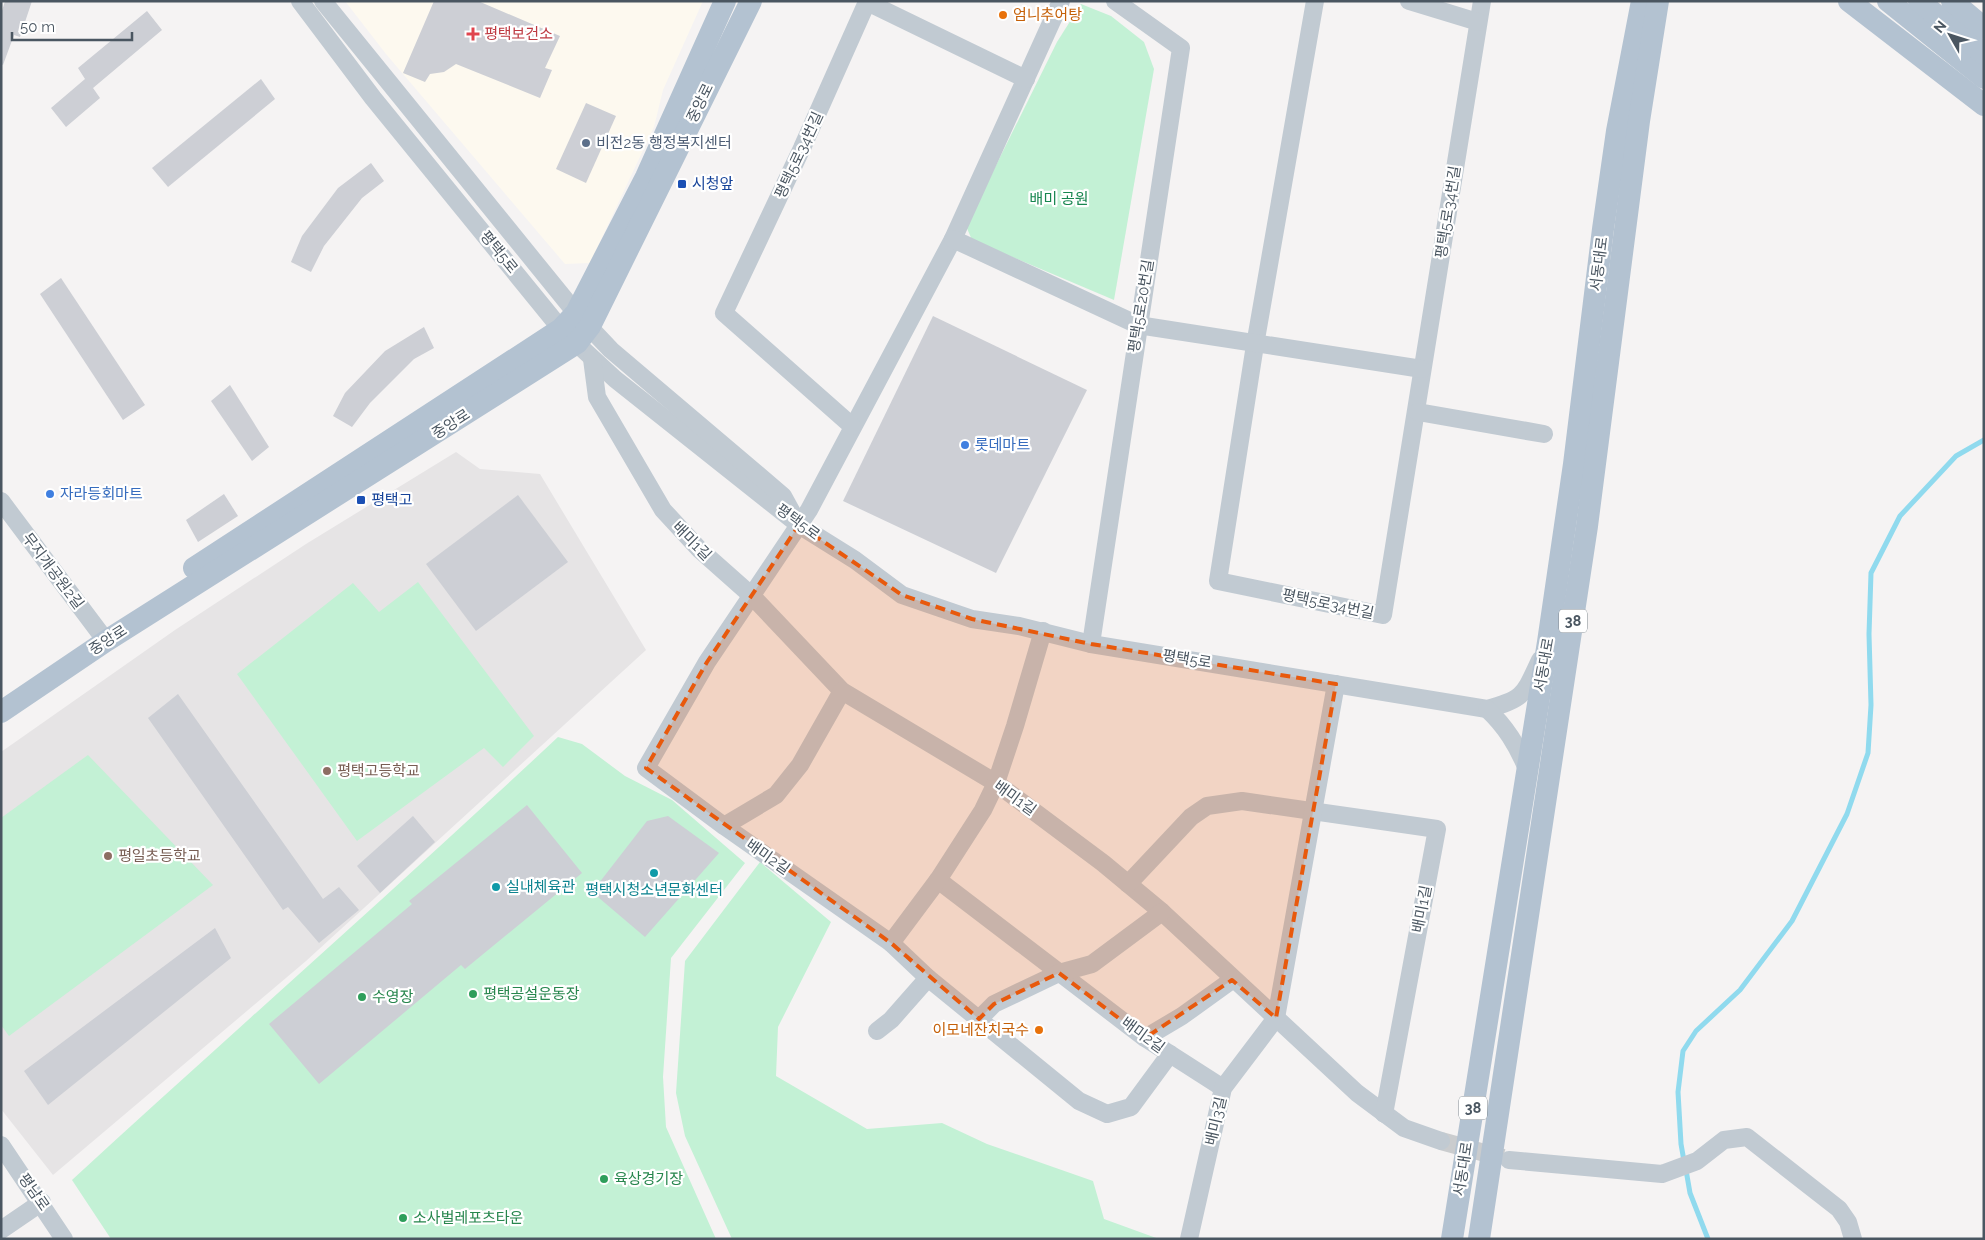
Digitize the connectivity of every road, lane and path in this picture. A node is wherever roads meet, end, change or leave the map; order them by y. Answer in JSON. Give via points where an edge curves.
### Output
{"nodes":[{"id":1,"x":300,"y":1,"type":"edge"},
{"id":2,"x":323,"y":1,"type":"edge"},
{"id":3,"x":725,"y":1,"type":"edge"},
{"id":4,"x":751,"y":1,"type":"edge"},
{"id":5,"x":1062,"y":1,"type":"edge"},
{"id":6,"x":1115,"y":1,"type":"edge"},
{"id":7,"x":1315,"y":1,"type":"edge"},
{"id":8,"x":1409,"y":1,"type":"edge"},
{"id":9,"x":1482,"y":1,"type":"edge"},
{"id":10,"x":1642,"y":1,"type":"edge"},
{"id":11,"x":1658,"y":1,"type":"edge"},
{"id":12,"x":1673,"y":1,"type":"edge"},
{"id":13,"x":1849,"y":1,"type":"edge"},
{"id":14,"x":1888,"y":1,"type":"edge"},
{"id":15,"x":1919,"y":1,"type":"edge"},
{"id":16,"x":1952,"y":1,"type":"edge"},
{"id":17,"x":1478,"y":22,"type":"junction"},
{"id":18,"x":1984,"y":28,"type":"edge"},
{"id":19,"x":1651,"y":40,"type":"junction"},
{"id":20,"x":1984,"y":54,"type":"edge"},
{"id":21,"x":1984,"y":78,"type":"edge"},
{"id":22,"x":1026,"y":79,"type":"junction"},
{"id":23,"x":1984,"y":105,"type":"edge"},
{"id":24,"x":953,"y":239,"type":"junction"},
{"id":25,"x":1138,"y":325,"type":"junction"},
{"id":26,"x":579,"y":334,"type":"junction"},
{"id":27,"x":1255,"y":345,"type":"junction"},
{"id":28,"x":1422,"y":369,"type":"junction"},
{"id":29,"x":1418,"y":412,"type":"junction"},
{"id":30,"x":852,"y":426,"type":"junction"},
{"id":31,"x":1544,"y":434,"type":"dead end"},
{"id":32,"x":1,"y":501,"type":"edge"},
{"id":33,"x":799,"y":525,"type":"junction"},
{"id":34,"x":752,"y":596,"type":"junction"},
{"id":35,"x":1043,"y":631,"type":"junction"},
{"id":36,"x":102,"y":636,"type":"junction"},
{"id":37,"x":1548,"y":642,"type":"junction"},
{"id":38,"x":1091,"y":644,"type":"junction"},
{"id":39,"x":1336,"y":684,"type":"junction"},
{"id":40,"x":842,"y":691,"type":"junction"},
{"id":41,"x":1,"y":695,"type":"edge"},
{"id":42,"x":1487,"y":709,"type":"junction"},
{"id":43,"x":1,"y":712,"type":"edge"},
{"id":44,"x":1527,"y":769,"type":"junction"},
{"id":45,"x":996,"y":783,"type":"junction"},
{"id":46,"x":1312,"y":812,"type":"junction"},
{"id":47,"x":724,"y":826,"type":"junction"},
{"id":48,"x":938,"y":880,"type":"junction"},
{"id":49,"x":1128,"y":884,"type":"junction"},
{"id":50,"x":1162,"y":912,"type":"junction"},
{"id":51,"x":892,"y":943,"type":"junction"},
{"id":52,"x":1059,"y":973,"type":"junction"},
{"id":53,"x":928,"y":978,"type":"junction"},
{"id":54,"x":1494,"y":978,"type":"junction"},
{"id":55,"x":1232,"y":980,"type":"junction"},
{"id":56,"x":1276,"y":1018,"type":"junction"},
{"id":57,"x":979,"y":1019,"type":"junction"},
{"id":58,"x":877,"y":1032,"type":"dead end"},
{"id":59,"x":1146,"y":1038,"type":"junction"},
{"id":60,"x":1170,"y":1054,"type":"junction"},
{"id":61,"x":1224,"y":1088,"type":"junction"},
{"id":62,"x":1384,"y":1114,"type":"junction"},
{"id":63,"x":1441,"y":1141,"type":"tunnel mouth"},
{"id":64,"x":1,"y":1146,"type":"edge"},
{"id":65,"x":1509,"y":1160,"type":"tunnel mouth"},
{"id":66,"x":42,"y":1202,"type":"junction"},
{"id":67,"x":1,"y":1230,"type":"edge"},
{"id":68,"x":64,"y":1239,"type":"edge"},
{"id":69,"x":1189,"y":1239,"type":"edge"},
{"id":70,"x":1437,"y":1239,"type":"edge"},
{"id":71,"x":1452,"y":1239,"type":"edge"},
{"id":72,"x":1479,"y":1239,"type":"edge"},
{"id":73,"x":1853,"y":1239,"type":"edge"}],
"edges":[{"from":1,"to":26,"type":"street","name":"평택5로","via":[[373,98]]},
{"from":2,"to":26,"type":"street"},
{"from":3,"to":26,"type":"main road","name":"중앙로"},
{"from":4,"to":26,"type":"main road","name":"중앙로"},
{"from":5,"to":22,"type":"street"},
{"from":6,"to":25,"type":"street","name":"평택5로20번길","via":[[1180,48]]},
{"from":7,"to":27,"type":"street","name":"평택5로34번길"},
{"from":8,"to":17,"type":"street"},
{"from":9,"to":17,"type":"street","name":"평택5로34번길"},
{"from":10,"to":37,"type":"main road","name":"서동대로","number":"38","via":[[1603,229]]},
{"from":11,"to":19,"type":"main road","name":"서동대로","number":"38"},
{"from":12,"to":19,"type":"main road"},
{"from":13,"to":23,"type":"main road"},
{"from":14,"to":21,"type":"main road"},
{"from":15,"to":20,"type":"main road"},
{"from":16,"to":18,"type":"main road"},
{"from":17,"to":28,"type":"street","name":"평택5로34번길"},
{"from":19,"to":72,"type":"main road","name":"서동대로","number":"38","via":[[1587,526]]},
{"from":22,"to":24,"type":"street"},
{"from":22,"to":30,"type":"street","name":"평택5로34번길","via":[[867,2],[724,313]]},
{"from":24,"to":25,"type":"street"},
{"from":24,"to":30,"type":"street"},
{"from":25,"to":27,"type":"street"},
{"from":25,"to":38,"type":"street","name":"평택5로20번길"},
{"from":26,"to":33,"type":"street","name":"평택5로"},
{"from":26,"to":33,"type":"street","via":[[611,350],[783,496]]},
{"from":26,"to":34,"type":"street","name":"배미1길","via":[[597,397],[663,510],[699,549]]},
{"from":26,"to":36,"type":"main road","name":"중앙로"},
{"from":27,"to":28,"type":"street"},
{"from":27,"to":29,"type":"street","name":"평택5로34번길","via":[[1218,581],[1383,615]]},
{"from":28,"to":29,"type":"street","name":"평택5로34번길"},
{"from":29,"to":31,"type":"street"},
{"from":30,"to":33,"type":"street"},
{"from":32,"to":36,"type":"street","name":"무지개공원2길"},
{"from":33,"to":34,"type":"street"},
{"from":33,"to":35,"type":"street","name":"평택5로","via":[[855,560],[902,595],[972,619]]},
{"from":34,"to":40,"type":"street","name":"배미1길"},
{"from":34,"to":47,"type":"street","name":"배미2길","via":[[707,662],[646,768]]},
{"from":35,"to":38,"type":"street","name":"평택5로"},
{"from":35,"to":45,"type":"street"},
{"from":36,"to":41,"type":"main road","name":"중앙로"},
{"from":36,"to":43,"type":"main road","name":"중앙로"},
{"from":37,"to":42,"type":"street","via":[[1525,692],[1506,704]]},
{"from":37,"to":44,"type":"main road","name":"서동대로","number":"38"},
{"from":38,"to":39,"type":"street","name":"평택5로"},
{"from":39,"to":42,"type":"street","name":"평택5로"},
{"from":39,"to":46,"type":"street"},
{"from":40,"to":45,"type":"street","name":"배미1길"},
{"from":40,"to":47,"type":"street","via":[[800,765],[776,795]]},
{"from":42,"to":44,"type":"street","via":[[1503,725]]},
{"from":44,"to":54,"type":"main road","name":"서동대로","number":"38"},
{"from":45,"to":48,"type":"street","via":[[983,810]]},
{"from":45,"to":49,"type":"street","name":"배미1길"},
{"from":46,"to":49,"type":"street","name":"배미1길","via":[[1242,801],[1207,806],[1191,817]]},
{"from":46,"to":56,"type":"street"},
{"from":46,"to":62,"type":"street","name":"배미1길","via":[[1437,829]]},
{"from":47,"to":51,"type":"street","name":"배미2길"},
{"from":48,"to":51,"type":"street"},
{"from":48,"to":52,"type":"street","name":"배미2길"},
{"from":49,"to":50,"type":"street","name":"배미1길"},
{"from":50,"to":52,"type":"street","via":[[1092,964]]},
{"from":50,"to":55,"type":"street","name":"배미1길"},
{"from":51,"to":53,"type":"street","name":"배미2길"},
{"from":52,"to":57,"type":"street","via":[[994,1004]]},
{"from":52,"to":59,"type":"street","name":"배미2길"},
{"from":53,"to":57,"type":"street","name":"배미2길"},
{"from":53,"to":58,"type":"street","via":[[892,1020]]},
{"from":54,"to":70,"type":"main road","via":[[1461,1084],[1445,1212]]},
{"from":54,"to":71,"type":"main road","name":"서동대로","number":"38"},
{"from":55,"to":56,"type":"street","name":"배미1길"},
{"from":55,"to":59,"type":"street"},
{"from":56,"to":61,"type":"street","name":"배미3길"},
{"from":56,"to":62,"type":"street","name":"배미1길"},
{"from":57,"to":60,"type":"street","name":"배미2길","via":[[1079,1101],[1107,1114],[1131,1108]]},
{"from":59,"to":60,"type":"street","name":"배미2길"},
{"from":60,"to":61,"type":"street"},
{"from":61,"to":69,"type":"street","name":"배미3길"},
{"from":62,"to":63,"type":"street","name":"배미1길","via":[[1404,1128]]},
{"from":64,"to":66,"type":"street","name":"평남로"},
{"from":65,"to":73,"type":"street","via":[[1662,1174],[1697,1161],[1724,1140],[1747,1137],[1839,1209],[1848,1222]]},
{"from":66,"to":67,"type":"street"},
{"from":66,"to":68,"type":"street","name":"평남로"}]}
